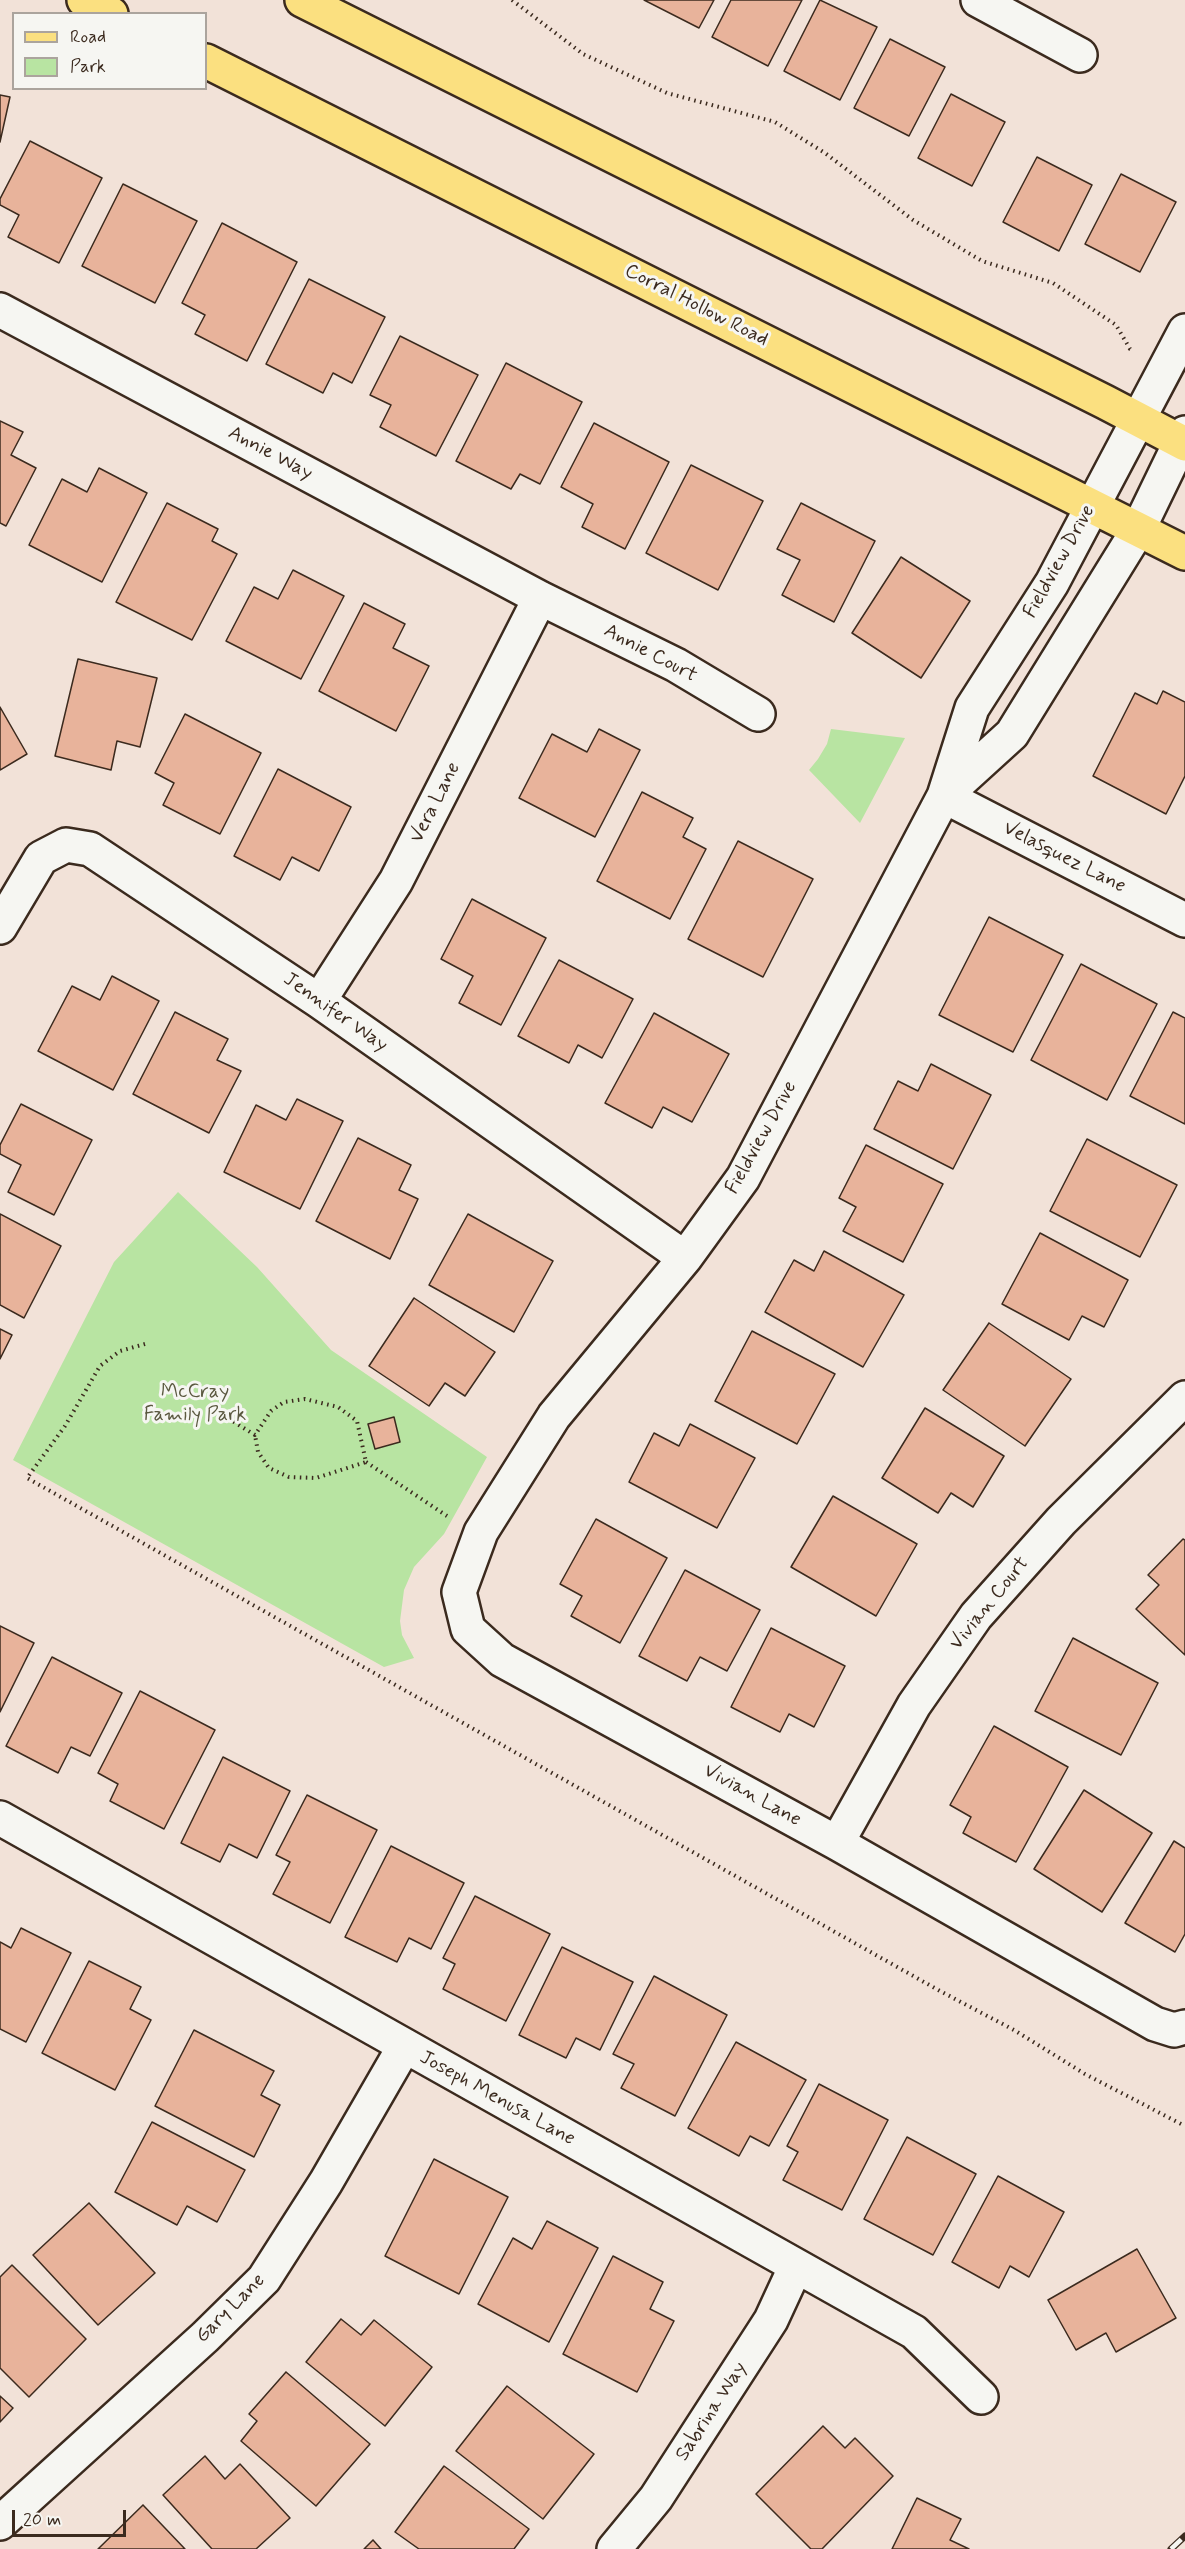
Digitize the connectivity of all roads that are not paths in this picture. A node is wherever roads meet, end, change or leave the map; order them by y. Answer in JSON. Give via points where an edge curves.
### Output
{"nodes":[{"id":1,"x":84,"y":0,"type":"edge"},
{"id":2,"x":302,"y":0,"type":"edge"},
{"id":3,"x":978,"y":0,"type":"edge"},
{"id":4,"x":107,"y":12,"type":"edge"},
{"id":5,"x":1080,"y":55,"type":"dead end"},
{"id":6,"x":207,"y":62,"type":"edge"},
{"id":7,"x":0,"y":310,"type":"edge"},
{"id":8,"x":1185,"y":331,"type":"edge"},
{"id":9,"x":1137,"y":419,"type":"junction"},
{"id":10,"x":1183,"y":440,"type":"edge"},
{"id":11,"x":1091,"y":506,"type":"junction"},
{"id":12,"x":1138,"y":530,"type":"junction"},
{"id":13,"x":1185,"y":553,"type":"edge"},
{"id":14,"x":540,"y":598,"type":"junction"},
{"id":15,"x":758,"y":714,"type":"dead end"},
{"id":16,"x":944,"y":796,"type":"junction"},
{"id":17,"x":1185,"y":920,"type":"edge"},
{"id":18,"x":0,"y":927,"type":"edge"},
{"id":19,"x":319,"y":1001,"type":"junction"},
{"id":20,"x":685,"y":1258,"type":"junction"},
{"id":21,"x":1185,"y":1398,"type":"edge"},
{"id":22,"x":513,"y":1480,"type":"joint"},
{"id":23,"x":0,"y":1818,"type":"edge"},
{"id":24,"x":837,"y":1843,"type":"junction"},
{"id":25,"x":1185,"y":2027,"type":"edge"},
{"id":26,"x":404,"y":2047,"type":"junction"},
{"id":27,"x":796,"y":2266,"type":"junction"},
{"id":28,"x":981,"y":2397,"type":"dead end"},
{"id":29,"x":0,"y":2523,"type":"edge"},
{"id":30,"x":614,"y":2549,"type":"edge"}],
"edges":[{"from":1,"to":4,"type":"main road"},
{"from":2,"to":9,"type":"main road"},
{"from":3,"to":5,"type":"street"},
{"from":6,"to":11,"type":"main road","name":"Corral Hollow Road"},
{"from":7,"to":14,"type":"street","name":"Annie Way"},
{"from":8,"to":9,"type":"street","name":"Fieldview Drive"},
{"from":9,"to":10,"type":"main road"},
{"from":9,"to":11,"type":"street","name":"Fieldview Drive"},
{"from":10,"to":12,"type":"street","name":"Fieldview Drive"},
{"from":11,"to":12,"type":"main road","name":"Corral Hollow Road"},
{"from":11,"to":16,"type":"street","name":"Fieldview Drive","via":[[1052,583],[972,708]]},
{"from":12,"to":13,"type":"main road","name":"Corral Hollow Road"},
{"from":12,"to":16,"type":"street","name":"Fieldview Drive","via":[[1012,734]]},
{"from":14,"to":15,"type":"street","name":"Annie Court","via":[[676,665]]},
{"from":14,"to":19,"type":"street","name":"Vera Lane","via":[[396,881]]},
{"from":16,"to":17,"type":"street","name":"Velasquez Lane"},
{"from":16,"to":20,"type":"street","name":"Fieldview Drive","via":[[743,1178]]},
{"from":18,"to":19,"type":"street","name":"Jennifer Way","via":[[41,858],[66,845],[90,849]]},
{"from":19,"to":20,"type":"street","name":"Jennifer Way"},
{"from":20,"to":22,"type":"street","name":"Fieldview Drive","via":[[554,1416]]},
{"from":21,"to":24,"type":"street","name":"Vivian Court","via":[[1061,1521],[976,1616],[914,1705]]},
{"from":22,"to":24,"type":"street","name":"Vivian Lane","via":[[481,1532],[459,1592],[468,1629],[502,1660]]},
{"from":23,"to":26,"type":"street","name":"Joseph Menusa Lane"},
{"from":24,"to":25,"type":"street","name":"Vivian Lane","via":[[1155,2024],[1174,2030]]},
{"from":26,"to":27,"type":"street","name":"Joseph Menusa Lane"},
{"from":26,"to":29,"type":"street","name":"Gary Lane","via":[[264,2279]]},
{"from":27,"to":28,"type":"street","name":"Joseph Menusa Lane","via":[[914,2332]]},
{"from":27,"to":30,"type":"street","name":"Sabrina Way","via":[[765,2330],[656,2498]]}]}
